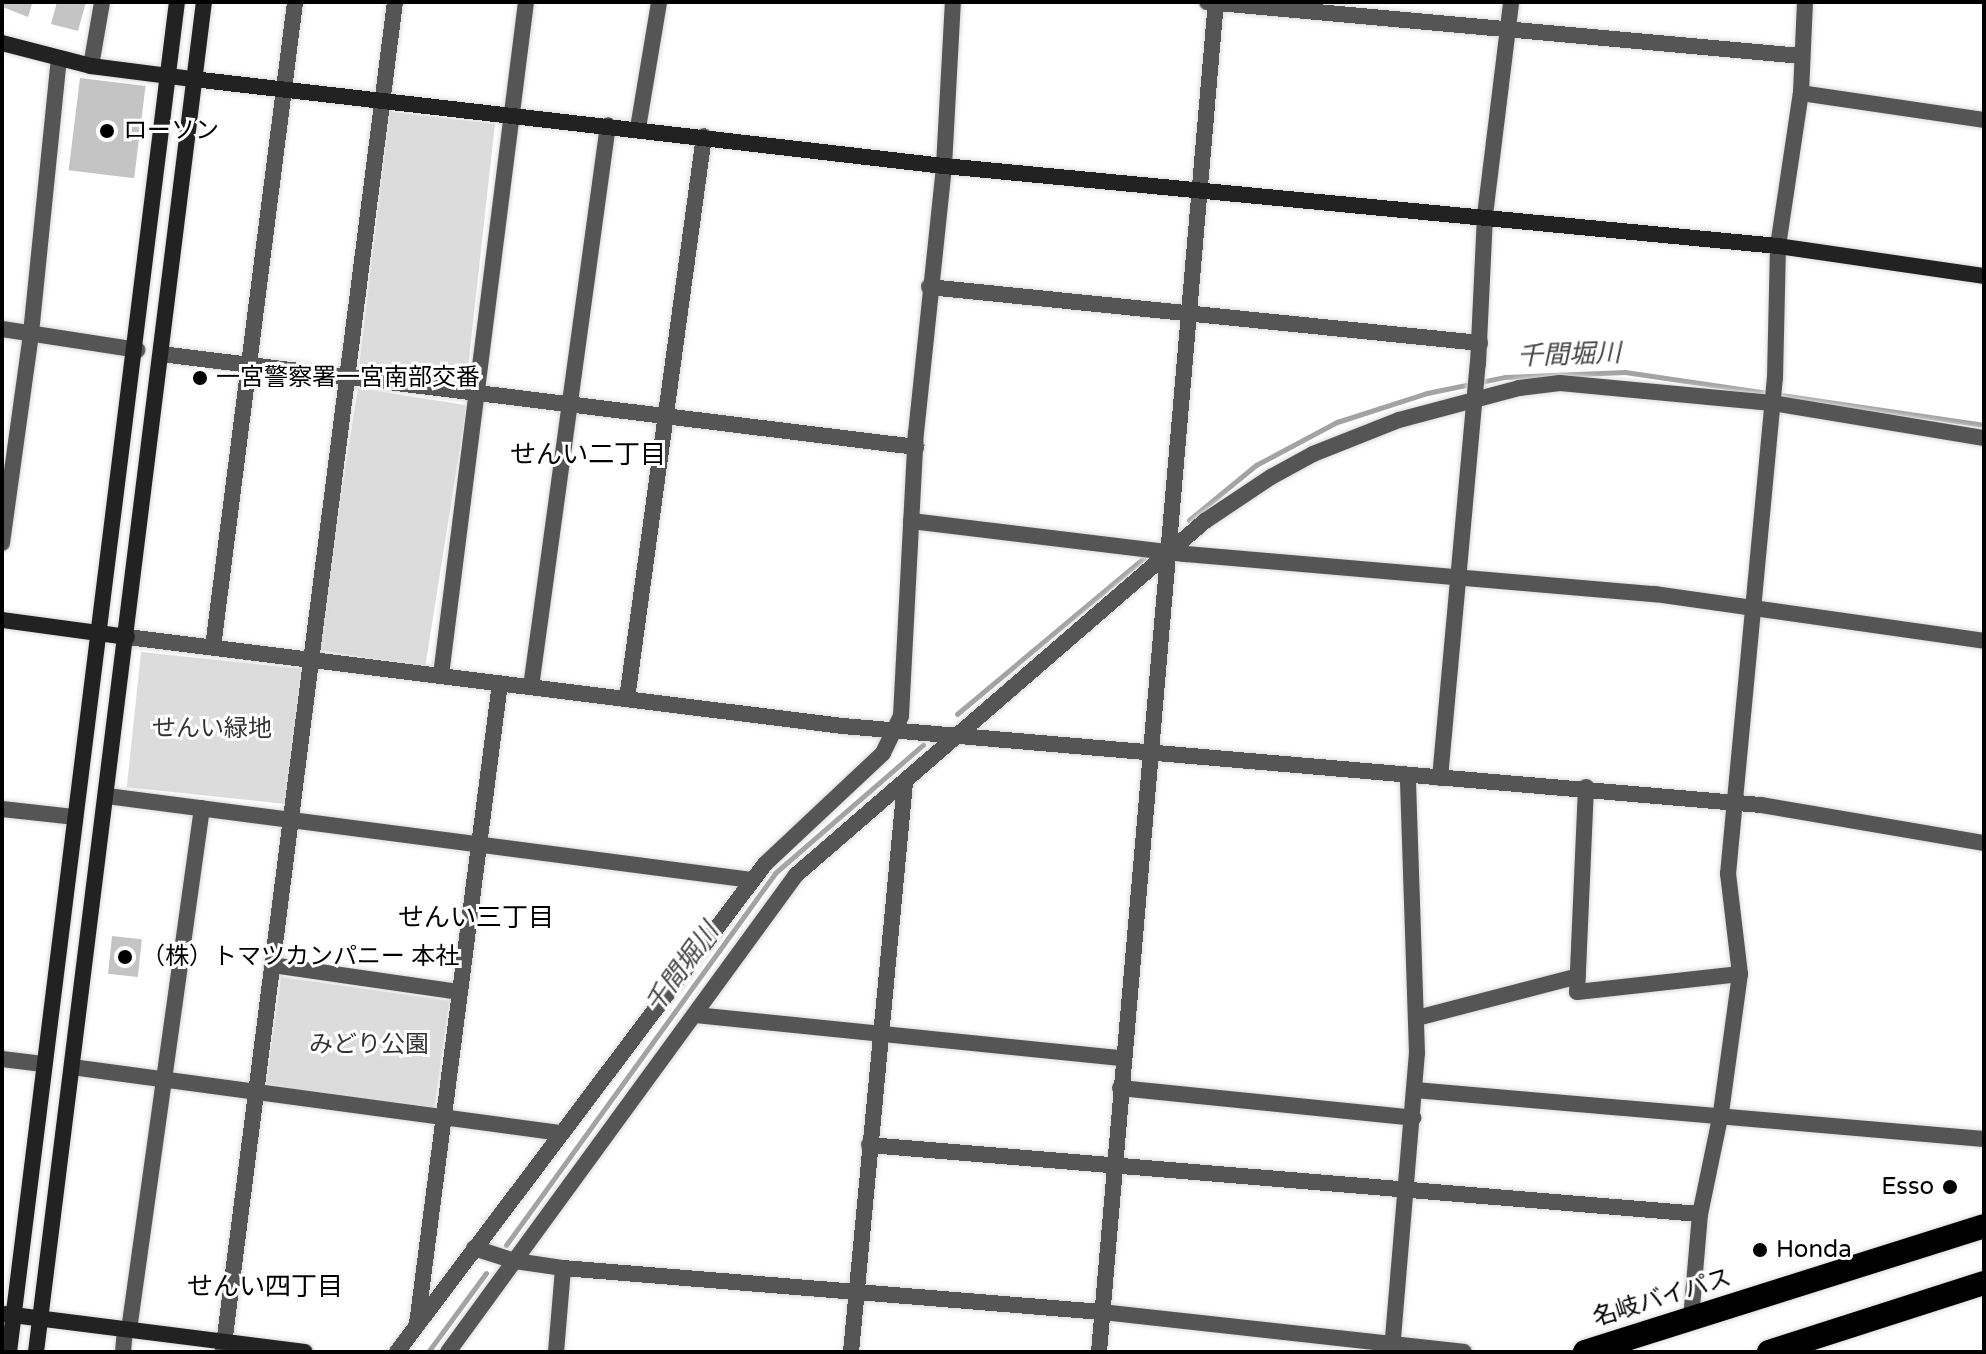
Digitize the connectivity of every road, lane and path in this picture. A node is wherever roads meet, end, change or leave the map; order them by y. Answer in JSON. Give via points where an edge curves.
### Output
{"nodes":[{"id":1,"x":102,"y":2,"type":"edge"},
{"id":2,"x":177,"y":2,"type":"edge"},
{"id":3,"x":204,"y":2,"type":"edge"},
{"id":4,"x":295,"y":2,"type":"edge"},
{"id":5,"x":395,"y":2,"type":"edge"},
{"id":6,"x":526,"y":2,"type":"edge"},
{"id":7,"x":659,"y":2,"type":"edge"},
{"id":8,"x":953,"y":2,"type":"edge"},
{"id":9,"x":1207,"y":2,"type":"edge"},
{"id":10,"x":1216,"y":2,"type":"edge"},
{"id":11,"x":1511,"y":2,"type":"edge"},
{"id":12,"x":1805,"y":2,"type":"edge"},
{"id":13,"x":1509,"y":30,"type":"junction"},
{"id":14,"x":2,"y":43,"type":"edge"},
{"id":15,"x":1802,"y":56,"type":"junction"},
{"id":16,"x":59,"y":59,"type":"junction"},
{"id":17,"x":91,"y":66,"type":"junction"},
{"id":18,"x":166,"y":76,"type":"junction"},
{"id":19,"x":193,"y":79,"type":"junction"},
{"id":20,"x":282,"y":89,"type":"junction"},
{"id":21,"x":1801,"y":93,"type":"junction"},
{"id":22,"x":379,"y":99,"type":"junction"},
{"id":23,"x":509,"y":114,"type":"junction"},
{"id":24,"x":1984,"y":120,"type":"edge"},
{"id":25,"x":608,"y":125,"type":"junction"},
{"id":26,"x":638,"y":128,"type":"junction"},
{"id":27,"x":704,"y":136,"type":"junction"},
{"id":28,"x":944,"y":166,"type":"junction"},
{"id":29,"x":1202,"y":190,"type":"junction"},
{"id":30,"x":1485,"y":215,"type":"junction"},
{"id":31,"x":1778,"y":246,"type":"junction"},
{"id":32,"x":1984,"y":276,"type":"edge"},
{"id":33,"x":929,"y":287,"type":"junction"},
{"id":34,"x":1188,"y":316,"type":"junction"},
{"id":35,"x":2,"y":329,"type":"edge"},
{"id":36,"x":31,"y":333,"type":"junction"},
{"id":37,"x":1480,"y":343,"type":"junction"},
{"id":38,"x":137,"y":350,"type":"junction"},
{"id":39,"x":161,"y":354,"type":"junction"},
{"id":40,"x":252,"y":365,"type":"junction"},
{"id":41,"x":347,"y":376,"type":"junction"},
{"id":42,"x":479,"y":393,"type":"junction"},
{"id":43,"x":1475,"y":396,"type":"junction"},
{"id":44,"x":1773,"y":401,"type":"junction"},
{"id":45,"x":574,"y":405,"type":"junction"},
{"id":46,"x":666,"y":416,"type":"junction"},
{"id":47,"x":1984,"y":438,"type":"edge"},
{"id":48,"x":916,"y":447,"type":"junction"},
{"id":49,"x":911,"y":521,"type":"junction"},
{"id":50,"x":2,"y":543,"type":"edge"},
{"id":51,"x":1171,"y":552,"type":"junction"},
{"id":52,"x":1458,"y":579,"type":"junction"},
{"id":53,"x":1753,"y":605,"type":"junction"},
{"id":54,"x":2,"y":620,"type":"edge"},
{"id":55,"x":100,"y":632,"type":"junction"},
{"id":56,"x":127,"y":637,"type":"junction"},
{"id":57,"x":1984,"y":641,"type":"edge"},
{"id":58,"x":213,"y":647,"type":"junction"},
{"id":59,"x":315,"y":660,"type":"junction"},
{"id":60,"x":441,"y":675,"type":"junction"},
{"id":61,"x":500,"y":683,"type":"junction"},
{"id":62,"x":531,"y":687,"type":"junction"},
{"id":63,"x":627,"y":699,"type":"junction"},
{"id":64,"x":894,"y":729,"type":"junction"},
{"id":65,"x":962,"y":734,"type":"junction"},
{"id":66,"x":1151,"y":750,"type":"junction"},
{"id":67,"x":1408,"y":776,"type":"junction"},
{"id":68,"x":1440,"y":778,"type":"junction"},
{"id":69,"x":905,"y":783,"type":"junction"},
{"id":70,"x":1586,"y":787,"type":"junction"},
{"id":71,"x":107,"y":796,"type":"junction"},
{"id":72,"x":1733,"y":802,"type":"junction"},
{"id":73,"x":202,"y":808,"type":"junction"},
{"id":74,"x":2,"y":809,"type":"edge"},
{"id":75,"x":74,"y":817,"type":"junction"},
{"id":76,"x":294,"y":820,"type":"junction"},
{"id":77,"x":1984,"y":843,"type":"edge"},
{"id":78,"x":478,"y":844,"type":"junction"},
{"id":79,"x":752,"y":880,"type":"junction"},
{"id":80,"x":272,"y":965,"type":"junction"},
{"id":81,"x":1740,"y":974,"type":"junction"},
{"id":82,"x":1578,"y":976,"type":"junction"},
{"id":83,"x":459,"y":992,"type":"junction"},
{"id":84,"x":696,"y":1015,"type":"junction"},
{"id":85,"x":1417,"y":1018,"type":"junction"},
{"id":86,"x":877,"y":1037,"type":"junction"},
{"id":87,"x":1123,"y":1058,"type":"junction"},
{"id":88,"x":2,"y":1059,"type":"edge"},
{"id":89,"x":43,"y":1064,"type":"junction"},
{"id":90,"x":72,"y":1067,"type":"junction"},
{"id":91,"x":162,"y":1079,"type":"junction"},
{"id":92,"x":1120,"y":1088,"type":"junction"},
{"id":93,"x":1415,"y":1090,"type":"junction"},
{"id":94,"x":253,"y":1092,"type":"junction"},
{"id":95,"x":1721,"y":1113,"type":"junction"},
{"id":96,"x":443,"y":1118,"type":"junction"},
{"id":97,"x":1413,"y":1118,"type":"junction"},
{"id":98,"x":560,"y":1133,"type":"junction"},
{"id":99,"x":1984,"y":1139,"type":"edge"},
{"id":100,"x":869,"y":1145,"type":"junction"},
{"id":101,"x":1114,"y":1163,"type":"junction"},
{"id":102,"x":1407,"y":1188,"type":"junction"},
{"id":103,"x":1700,"y":1214,"type":"junction"},
{"id":104,"x":1984,"y":1226,"type":"edge"},
{"id":105,"x":474,"y":1248,"type":"junction"},
{"id":106,"x":515,"y":1261,"type":"junction"},
{"id":107,"x":563,"y":1268,"type":"junction"},
{"id":108,"x":1984,"y":1286,"type":"edge"},
{"id":109,"x":856,"y":1295,"type":"junction"},
{"id":110,"x":1102,"y":1312,"type":"junction"},
{"id":111,"x":7,"y":1314,"type":"edge"},
{"id":112,"x":39,"y":1318,"type":"junction"},
{"id":113,"x":1691,"y":1318,"type":"junction"},
{"id":114,"x":417,"y":1325,"type":"junction"},
{"id":115,"x":127,"y":1330,"type":"junction"},
{"id":116,"x":1392,"y":1346,"type":"edge"},
{"id":117,"x":224,"y":1347,"type":"edge"},
{"id":118,"x":9,"y":1352,"type":"edge"},
{"id":119,"x":36,"y":1352,"type":"edge"},
{"id":120,"x":123,"y":1352,"type":"edge"},
{"id":121,"x":305,"y":1352,"type":"edge"},
{"id":122,"x":397,"y":1352,"type":"edge"},
{"id":123,"x":448,"y":1352,"type":"edge"},
{"id":124,"x":556,"y":1352,"type":"edge"},
{"id":125,"x":851,"y":1352,"type":"edge"},
{"id":126,"x":1099,"y":1352,"type":"edge"},
{"id":127,"x":1464,"y":1352,"type":"edge"},
{"id":128,"x":1585,"y":1352,"type":"edge"},
{"id":129,"x":1769,"y":1352,"type":"edge"},
{"id":130,"x":1786,"y":1352,"type":"edge"}],
"edges":[{"from":1,"to":17,"type":"street"},
{"from":2,"to":18,"type":"street"},
{"from":3,"to":19,"type":"street"},
{"from":4,"to":20,"type":"street"},
{"from":5,"to":22,"type":"street"},
{"from":6,"to":23,"type":"street"},
{"from":7,"to":26,"type":"street"},
{"from":8,"to":28,"type":"street"},
{"from":9,"to":10,"type":"street"},
{"from":10,"to":13,"type":"street"},
{"from":10,"to":29,"type":"street"},
{"from":11,"to":13,"type":"street"},
{"from":12,"to":15,"type":"street"},
{"from":13,"to":15,"type":"street"},
{"from":13,"to":30,"type":"street"},
{"from":14,"to":16,"type":"street"},
{"from":15,"to":21,"type":"street"},
{"from":16,"to":17,"type":"street"},
{"from":16,"to":36,"type":"street"},
{"from":17,"to":18,"type":"street"},
{"from":18,"to":19,"type":"street"},
{"from":18,"to":38,"type":"street"},
{"from":19,"to":20,"type":"street"},
{"from":19,"to":39,"type":"street"},
{"from":20,"to":22,"type":"street"},
{"from":20,"to":40,"type":"street"},
{"from":21,"to":24,"type":"street"},
{"from":21,"to":31,"type":"street"},
{"from":22,"to":23,"type":"street"},
{"from":22,"to":41,"type":"street"},
{"from":23,"to":25,"type":"street"},
{"from":23,"to":42,"type":"street"},
{"from":25,"to":26,"type":"street"},
{"from":25,"to":45,"type":"street"},
{"from":26,"to":27,"type":"street"},
{"from":27,"to":28,"type":"street"},
{"from":27,"to":46,"type":"street"},
{"from":28,"to":29,"type":"street"},
{"from":28,"to":33,"type":"street"},
{"from":29,"to":30,"type":"street"},
{"from":29,"to":34,"type":"street"},
{"from":30,"to":31,"type":"street"},
{"from":30,"to":37,"type":"street"},
{"from":31,"to":32,"type":"street"},
{"from":31,"to":44,"type":"street"},
{"from":33,"to":34,"type":"street"},
{"from":33,"to":48,"type":"street"},
{"from":34,"to":37,"type":"street"},
{"from":34,"to":51,"type":"street"},
{"from":35,"to":36,"type":"street"},
{"from":36,"to":38,"type":"street"},
{"from":36,"to":50,"type":"street"},
{"from":37,"to":43,"type":"street"},
{"from":38,"to":55,"type":"street"},
{"from":39,"to":40,"type":"street"},
{"from":39,"to":56,"type":"street"},
{"from":40,"to":41,"type":"street"},
{"from":40,"to":58,"type":"street"},
{"from":41,"to":42,"type":"street"},
{"from":41,"to":59,"type":"street"},
{"from":42,"to":45,"type":"street"},
{"from":42,"to":60,"type":"street"},
{"from":43,"to":44,"type":"street","via":[[1560,383]]},
{"from":43,"to":51,"type":"street","via":[[1313,454],[1205,521]]},
{"from":43,"to":52,"type":"street"},
{"from":44,"to":47,"type":"street"},
{"from":44,"to":53,"type":"street"},
{"from":45,"to":46,"type":"street"},
{"from":45,"to":62,"type":"street"},
{"from":46,"to":48,"type":"street"},
{"from":46,"to":63,"type":"street"},
{"from":48,"to":49,"type":"street"},
{"from":49,"to":51,"type":"street"},
{"from":49,"to":64,"type":"street","via":[[901,716]]},
{"from":51,"to":52,"type":"street"},
{"from":51,"to":65,"type":"street"},
{"from":51,"to":66,"type":"street"},
{"from":52,"to":53,"type":"street"},
{"from":52,"to":68,"type":"street"},
{"from":53,"to":57,"type":"street"},
{"from":53,"to":72,"type":"street"},
{"from":54,"to":55,"type":"street"},
{"from":55,"to":56,"type":"street"},
{"from":55,"to":75,"type":"street"},
{"from":56,"to":58,"type":"street"},
{"from":56,"to":71,"type":"street"},
{"from":58,"to":59,"type":"street"},
{"from":59,"to":60,"type":"street"},
{"from":59,"to":76,"type":"street"},
{"from":60,"to":61,"type":"street"},
{"from":61,"to":62,"type":"street"},
{"from":61,"to":78,"type":"street"},
{"from":62,"to":63,"type":"street"},
{"from":63,"to":64,"type":"street"},
{"from":64,"to":65,"type":"street"},
{"from":64,"to":79,"type":"street","via":[[883,753]]},
{"from":65,"to":66,"type":"street"},
{"from":65,"to":69,"type":"street"},
{"from":66,"to":67,"type":"street"},
{"from":66,"to":87,"type":"street"},
{"from":67,"to":68,"type":"street"},
{"from":67,"to":85,"type":"street"},
{"from":68,"to":70,"type":"street"},
{"from":69,"to":84,"type":"street","via":[[796,875]]},
{"from":69,"to":86,"type":"street"},
{"from":70,"to":72,"type":"street"},
{"from":70,"to":82,"type":"street"},
{"from":71,"to":73,"type":"street"},
{"from":71,"to":90,"type":"street"},
{"from":72,"to":77,"type":"street"},
{"from":72,"to":81,"type":"street","via":[[1728,874]]},
{"from":73,"to":76,"type":"street"},
{"from":73,"to":91,"type":"street"},
{"from":74,"to":75,"type":"street"},
{"from":75,"to":89,"type":"street"},
{"from":76,"to":78,"type":"street"},
{"from":76,"to":80,"type":"street"},
{"from":78,"to":79,"type":"street"},
{"from":78,"to":83,"type":"street"},
{"from":79,"to":98,"type":"street"},
{"from":80,"to":83,"type":"street"},
{"from":80,"to":94,"type":"street"},
{"from":81,"to":82,"type":"street","via":[[1577,992]]},
{"from":81,"to":95,"type":"street"},
{"from":82,"to":85,"type":"street"},
{"from":83,"to":96,"type":"street"},
{"from":84,"to":86,"type":"street"},
{"from":84,"to":106,"type":"street"},
{"from":85,"to":93,"type":"street"},
{"from":86,"to":87,"type":"street"},
{"from":86,"to":100,"type":"street"},
{"from":87,"to":92,"type":"street"},
{"from":88,"to":89,"type":"street"},
{"from":89,"to":111,"type":"street"},
{"from":90,"to":91,"type":"street"},
{"from":90,"to":112,"type":"street"},
{"from":91,"to":94,"type":"street"},
{"from":91,"to":115,"type":"street"},
{"from":92,"to":97,"type":"street"},
{"from":92,"to":101,"type":"street"},
{"from":93,"to":95,"type":"street"},
{"from":93,"to":97,"type":"street"},
{"from":94,"to":96,"type":"street"},
{"from":94,"to":117,"type":"street"},
{"from":95,"to":99,"type":"street"},
{"from":95,"to":103,"type":"street"},
{"from":96,"to":98,"type":"street"},
{"from":96,"to":114,"type":"street"},
{"from":97,"to":102,"type":"street"},
{"from":98,"to":105,"type":"street"},
{"from":100,"to":101,"type":"street"},
{"from":100,"to":109,"type":"street"},
{"from":101,"to":102,"type":"street"},
{"from":101,"to":110,"type":"street"},
{"from":102,"to":103,"type":"street"},
{"from":102,"to":116,"type":"street"},
{"from":103,"to":113,"type":"street"},
{"from":104,"to":113,"type":"highway","name":"名岐バイパス"},
{"from":105,"to":106,"type":"street"},
{"from":105,"to":114,"type":"street"},
{"from":106,"to":107,"type":"street"},
{"from":106,"to":123,"type":"street"},
{"from":107,"to":109,"type":"street"},
{"from":107,"to":124,"type":"street"},
{"from":108,"to":129,"type":"highway"},
{"from":108,"to":130,"type":"highway"},
{"from":109,"to":110,"type":"street"},
{"from":109,"to":125,"type":"street"},
{"from":110,"to":116,"type":"street"},
{"from":110,"to":126,"type":"street"},
{"from":111,"to":112,"type":"street"},
{"from":111,"to":118,"type":"street"},
{"from":112,"to":115,"type":"street"},
{"from":112,"to":119,"type":"street"},
{"from":113,"to":128,"type":"highway","name":"名岐バイパス"},
{"from":114,"to":122,"type":"street"},
{"from":115,"to":117,"type":"street"},
{"from":115,"to":120,"type":"street"},
{"from":116,"to":127,"type":"street"},
{"from":117,"to":121,"type":"street"}]}
